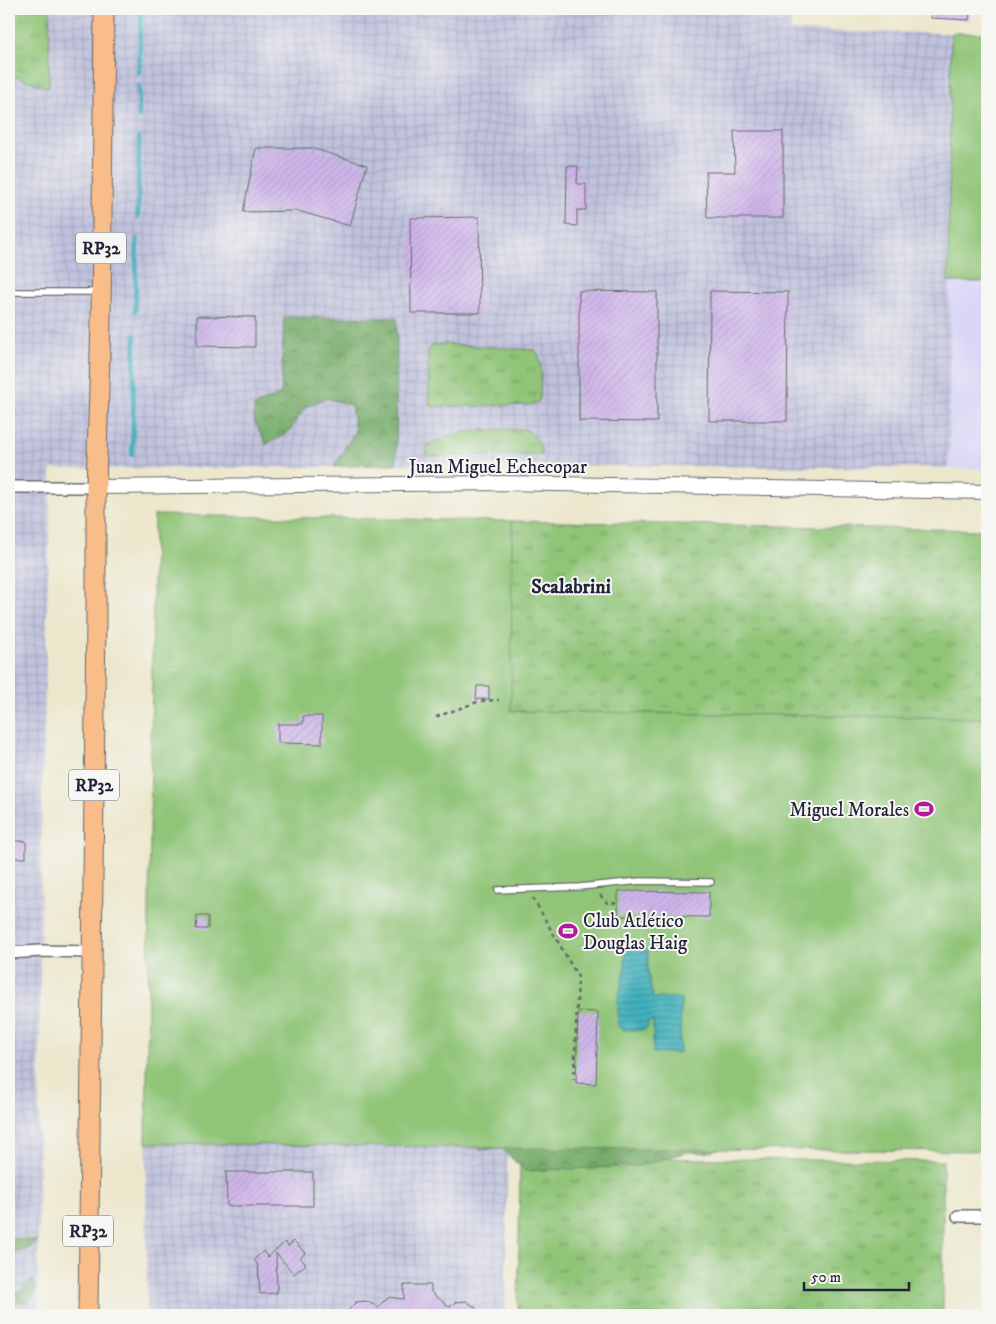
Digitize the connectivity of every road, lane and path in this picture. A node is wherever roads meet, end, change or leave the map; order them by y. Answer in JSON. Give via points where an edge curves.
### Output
{"nodes":[{"id":1,"x":104,"y":9,"type":"edge"},
{"id":2,"x":9,"y":292,"type":"edge"},
{"id":3,"x":100,"y":292,"type":"junction"},
{"id":4,"x":9,"y":486,"type":"edge"},
{"id":5,"x":96,"y":487,"type":"junction"},
{"id":6,"x":987,"y":492,"type":"edge"},
{"id":7,"x":499,"y":700,"type":"dead end"},
{"id":8,"x":436,"y":718,"type":"dead end"},
{"id":9,"x":711,"y":882,"type":"dead end"},
{"id":10,"x":593,"y":886,"type":"junction"},
{"id":11,"x":498,"y":890,"type":"dead end"},
{"id":12,"x":529,"y":890,"type":"junction"},
{"id":13,"x":618,"y":903,"type":"dead end"},
{"id":14,"x":93,"y":952,"type":"junction"},
{"id":15,"x":9,"y":953,"type":"edge"},
{"id":16,"x":574,"y":1080,"type":"dead end"},
{"id":17,"x":958,"y":1216,"type":"dead end"},
{"id":18,"x":987,"y":1216,"type":"edge"},
{"id":19,"x":88,"y":1315,"type":"edge"}],
"edges":[{"from":1,"to":3,"type":"main road","number":"RP32"},
{"from":2,"to":3,"type":"lane"},
{"from":3,"to":5,"type":"main road","number":"RP32"},
{"from":4,"to":5,"type":"street","name":"Juan Miguel Echecopar"},
{"from":5,"to":6,"type":"street","name":"Juan Miguel Echecopar","via":[[502,484]]},
{"from":5,"to":14,"type":"main road","number":"RP32"},
{"from":7,"to":8,"type":"path","via":[[480,701]]},
{"from":9,"to":10,"type":"lane","via":[[640,881]]},
{"from":10,"to":12,"type":"lane"},
{"from":10,"to":13,"type":"path","via":[[607,903]]},
{"from":11,"to":12,"type":"lane"},
{"from":12,"to":16,"type":"path","via":[[578,977]]},
{"from":14,"to":15,"type":"street"},
{"from":14,"to":19,"type":"main road","number":"RP32"},
{"from":17,"to":18,"type":"street"}]}
